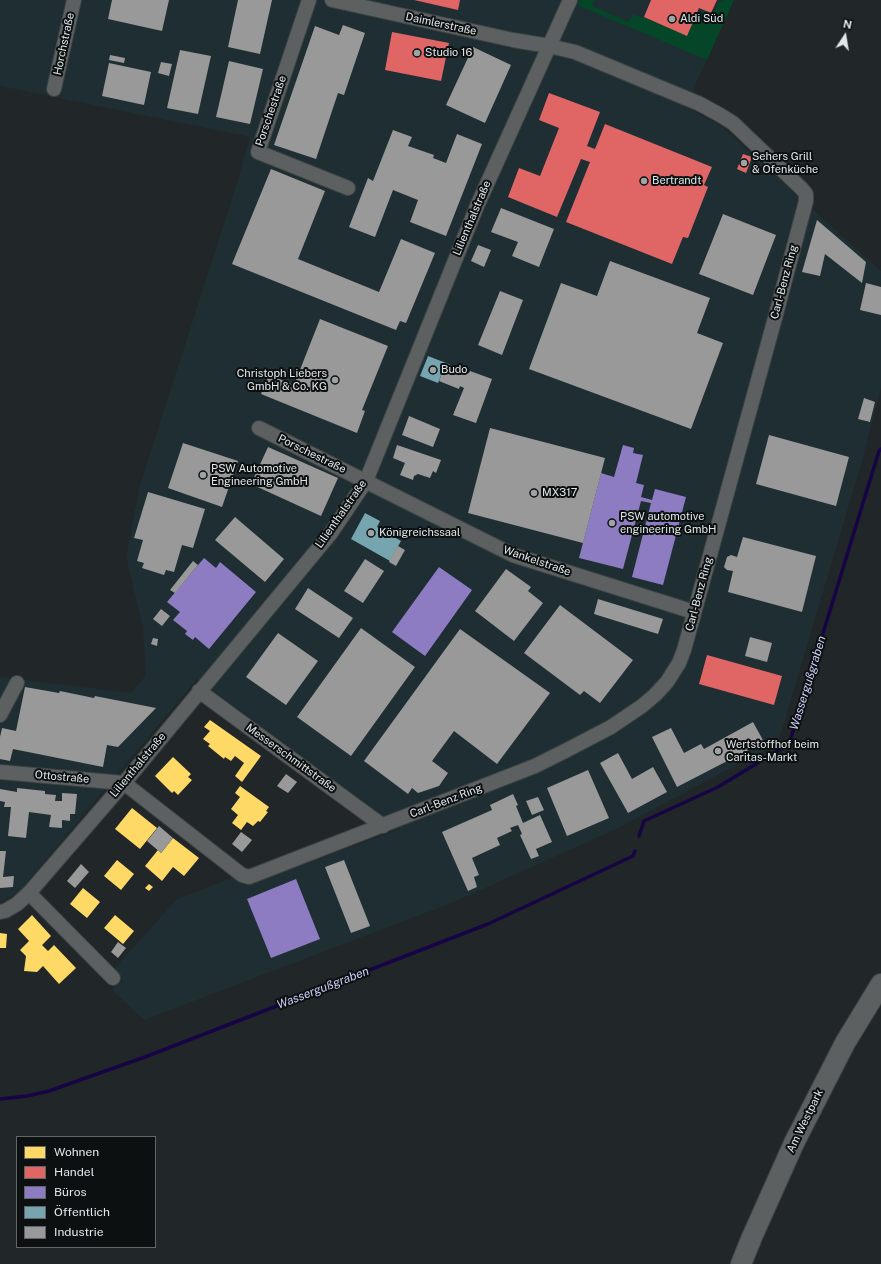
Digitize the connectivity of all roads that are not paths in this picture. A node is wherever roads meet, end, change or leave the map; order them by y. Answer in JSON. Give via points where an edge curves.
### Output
{"nodes":[{"id":1,"x":74,"y":0,"type":"edge"},
{"id":2,"x":309,"y":0,"type":"edge"},
{"id":3,"x":332,"y":0,"type":"edge"},
{"id":4,"x":570,"y":0,"type":"edge"},
{"id":5,"x":549,"y":46,"type":"junction"},
{"id":6,"x":54,"y":89,"type":"dead end"},
{"id":7,"x":348,"y":188,"type":"dead end"},
{"id":8,"x":259,"y":428,"type":"dead end"},
{"id":9,"x":366,"y":481,"type":"junction"},
{"id":10,"x":694,"y":612,"type":"junction"},
{"id":11,"x":17,"y":683,"type":"dead end"},
{"id":12,"x":198,"y":691,"type":"junction"},
{"id":13,"x":0,"y":715,"type":"edge"},
{"id":14,"x":0,"y":772,"type":"edge"},
{"id":15,"x":124,"y":782,"type":"junction"},
{"id":16,"x":383,"y":826,"type":"junction"},
{"id":17,"x":29,"y":893,"type":"junction"},
{"id":18,"x":0,"y":912,"type":"edge"},
{"id":19,"x":113,"y":978,"type":"dead end"},
{"id":20,"x":881,"y":984,"type":"edge"},
{"id":21,"x":741,"y":1264,"type":"edge"}],
"edges":[{"from":1,"to":6,"type":"street","name":"Horchstraße"},
{"from":2,"to":7,"type":"street","name":"Porschestraße","via":[[258,152]]},
{"from":3,"to":5,"type":"street","name":"Daimlerstraße"},
{"from":4,"to":5,"type":"street","name":"Lilienthalstraße"},
{"from":5,"to":9,"type":"street","name":"Lilienthalstraße","via":[[476,206]]},
{"from":5,"to":10,"type":"street","name":"Carl-Benz Ring","via":[[575,52],[716,112],[733,123],[806,194],[777,310]]},
{"from":8,"to":9,"type":"street","name":"Porschestraße"},
{"from":9,"to":10,"type":"street","name":"Wankelstraße","via":[[513,555]]},
{"from":9,"to":12,"type":"street","name":"Lilienthalstraße","via":[[331,533]]},
{"from":10,"to":16,"type":"street","name":"Carl-Benz Ring","via":[[684,650],[672,676],[655,695],[632,713],[611,727],[535,766]]},
{"from":11,"to":13,"type":"street"},
{"from":12,"to":15,"type":"street","name":"Lilienthalstraße"},
{"from":12,"to":16,"type":"street","name":"Messerschmittstraße"},
{"from":14,"to":15,"type":"street","name":"Ottostraße"},
{"from":15,"to":16,"type":"street","name":"Carl-Benz Ring","via":[[245,877]]},
{"from":15,"to":17,"type":"street","name":"Lilienthalstraße"},
{"from":17,"to":18,"type":"street","name":"Lilienthalstraße","via":[[17,904]]},
{"from":17,"to":19,"type":"street"},
{"from":20,"to":21,"type":"main road","name":"Am Westpark","via":[[845,1043],[794,1143]]}]}
